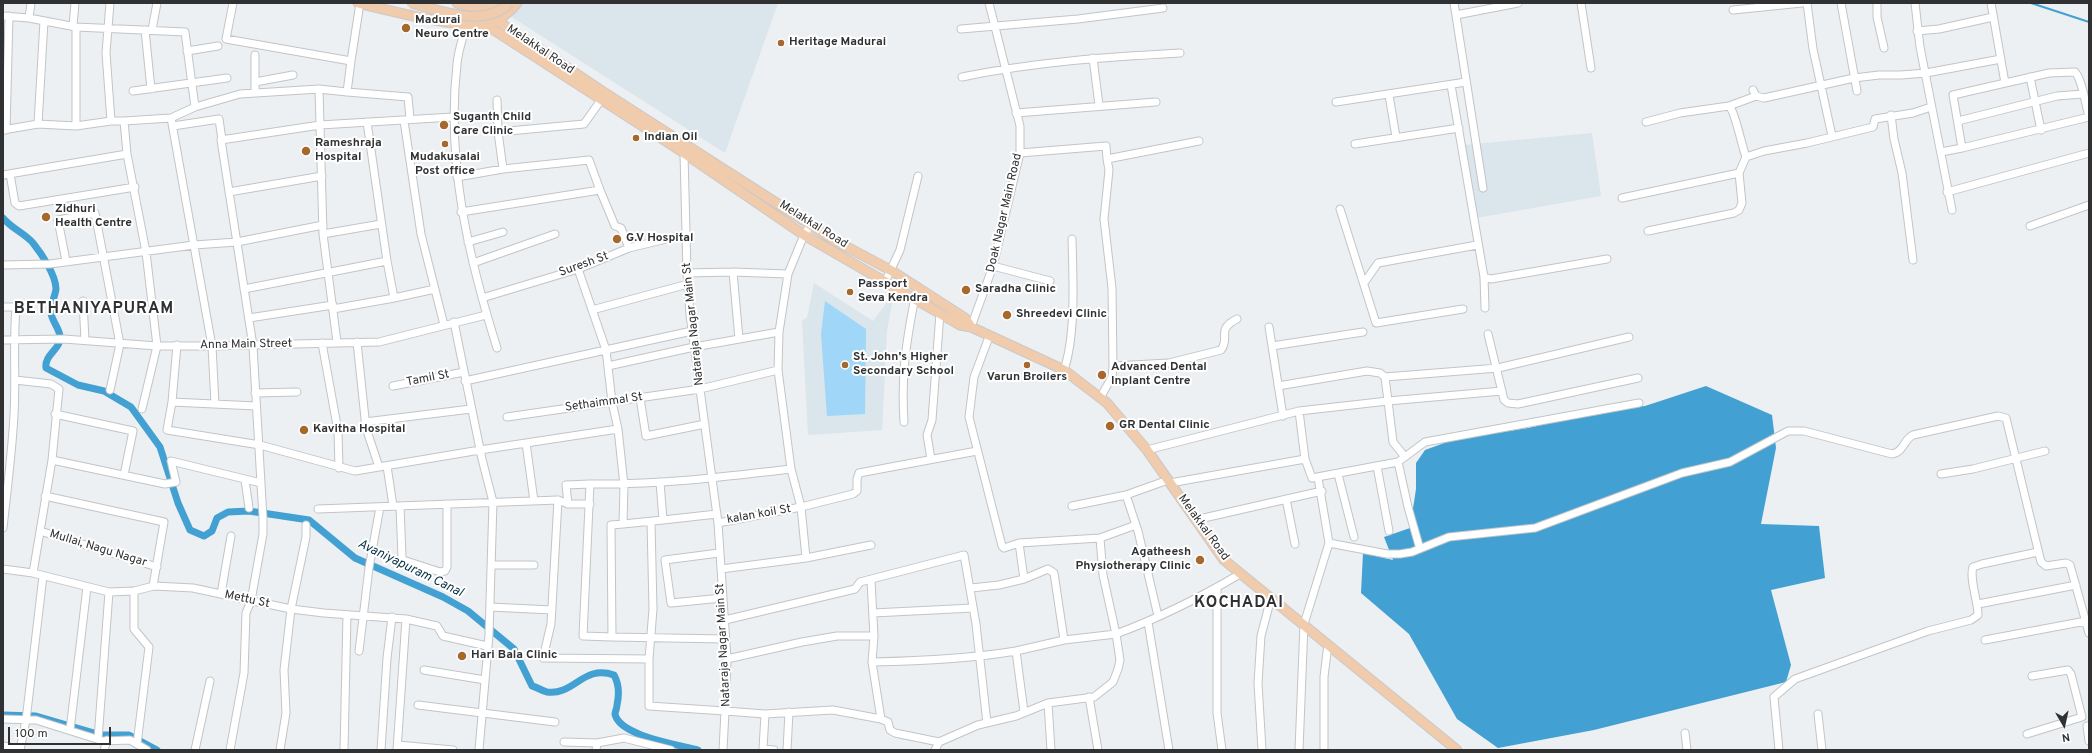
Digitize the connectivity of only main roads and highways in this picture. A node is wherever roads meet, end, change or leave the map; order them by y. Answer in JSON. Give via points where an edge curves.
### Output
{"nodes":[{"id":1,"x":359,"y":3,"type":"edge"},
{"id":2,"x":411,"y":3,"type":"edge"},
{"id":3,"x":457,"y":3,"type":"edge"},
{"id":4,"x":499,"y":3,"type":"edge"},
{"id":5,"x":508,"y":3,"type":"edge"},
{"id":6,"x":517,"y":3,"type":"edge"},
{"id":7,"x":485,"y":9,"type":"junction"},
{"id":8,"x":496,"y":20,"type":"junction"},
{"id":9,"x":486,"y":25,"type":"junction"},
{"id":10,"x":971,"y":327,"type":"junction"},
{"id":11,"x":1457,"y":750,"type":"edge"}],
"edges":[{"from":1,"to":9,"type":"main road","via":[[466,25]]},
{"from":2,"to":5,"type":"main road","bridge":true,"via":[[468,17],[497,11]]},
{"from":3,"to":7,"type":"main road"},
{"from":4,"to":7,"type":"main road"},
{"from":6,"to":8,"type":"main road","via":[[508,14]]},
{"from":7,"to":8,"type":"main road","name":"Melakkal Road"},
{"from":7,"to":9,"type":"main road"},
{"from":8,"to":9,"type":"main road"},
{"from":8,"to":10,"type":"main road","name":"Melakkal Road","via":[[605,93],[811,224],[892,271],[965,318]]},
{"from":9,"to":10,"type":"main road","name":"Melakkal Road","via":[[684,153],[804,235],[960,325]]},
{"from":10,"to":11,"type":"main road","name":"Melakkal Road","via":[[1064,370],[1100,398],[1147,450],[1224,560]]}]}
